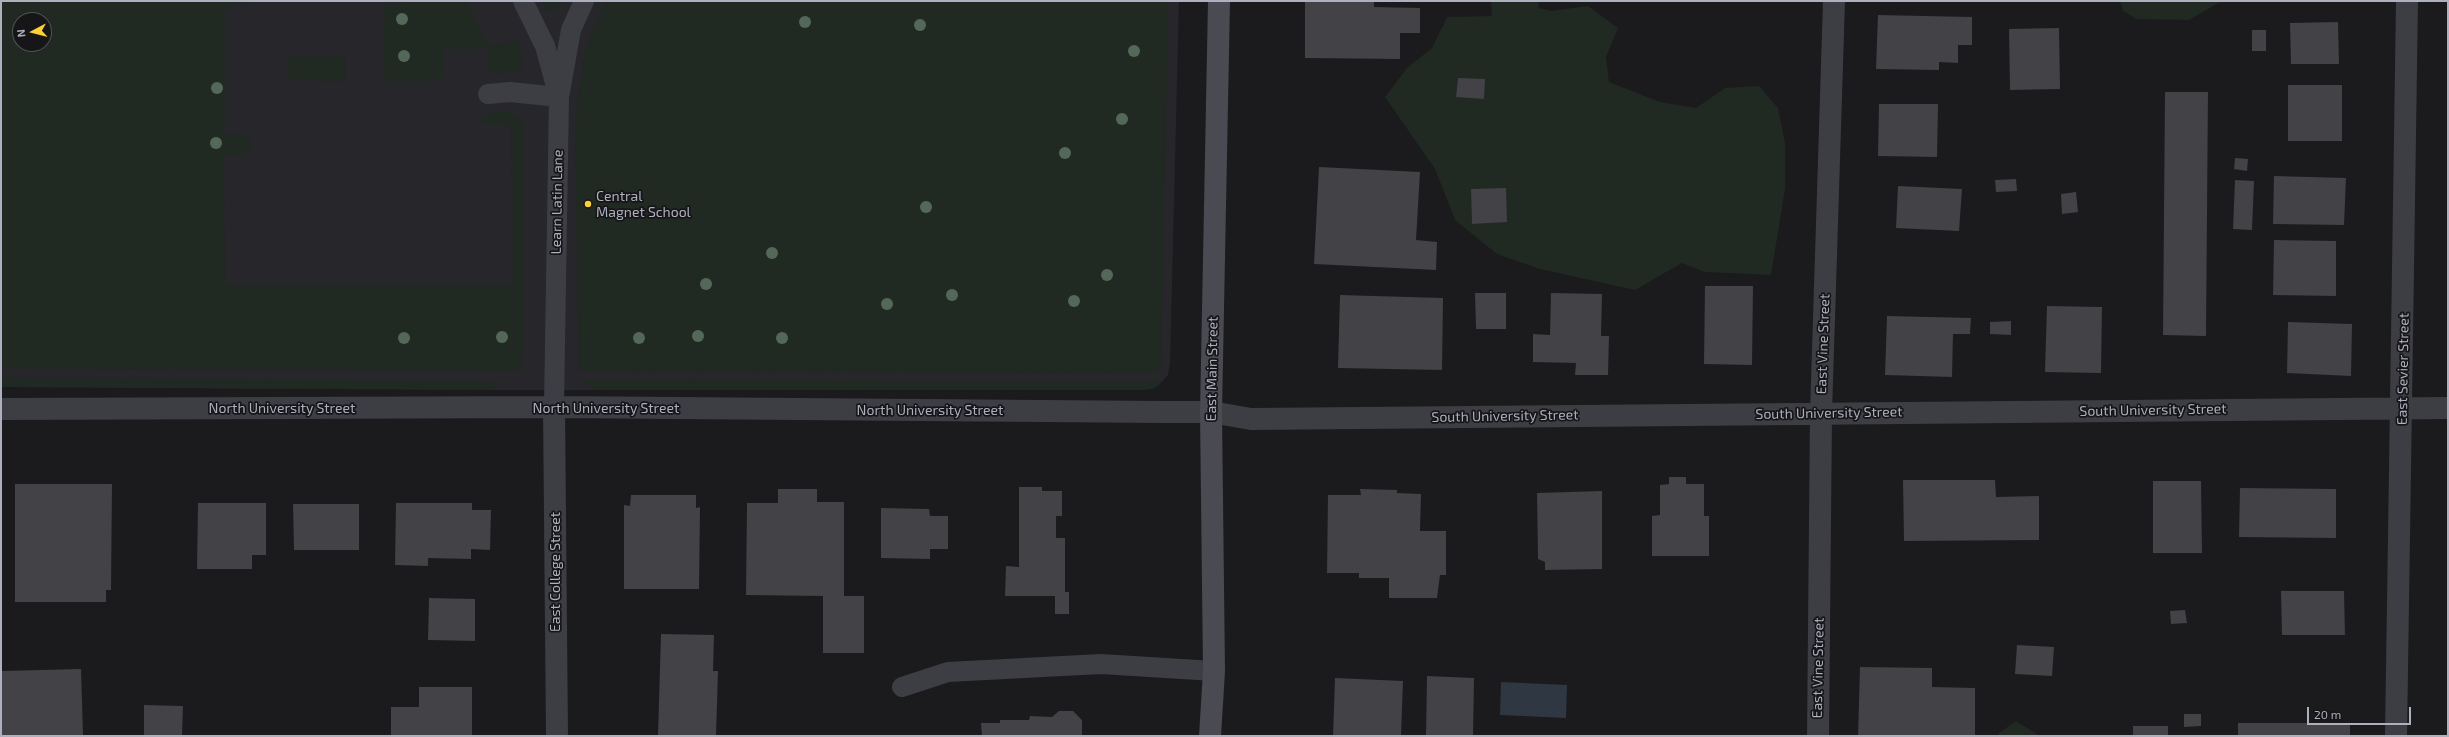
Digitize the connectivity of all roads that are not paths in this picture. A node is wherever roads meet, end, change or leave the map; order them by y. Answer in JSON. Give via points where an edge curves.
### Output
{"nodes":[{"id":1,"x":523,"y":1,"type":"edge"},
{"id":2,"x":584,"y":1,"type":"edge"},
{"id":3,"x":1219,"y":1,"type":"edge"},
{"id":4,"x":1834,"y":1,"type":"edge"},
{"id":5,"x":2407,"y":1,"type":"edge"},
{"id":6,"x":488,"y":94,"type":"dead end"},
{"id":7,"x":559,"y":97,"type":"junction"},
{"id":8,"x":554,"y":407,"type":"junction"},
{"id":9,"x":2402,"y":407,"type":"junction"},
{"id":10,"x":2448,"y":408,"type":"edge"},
{"id":11,"x":1,"y":409,"type":"edge"},
{"id":12,"x":1211,"y":412,"type":"junction"},
{"id":13,"x":1821,"y":413,"type":"junction"},
{"id":14,"x":1214,"y":671,"type":"junction"},
{"id":15,"x":902,"y":687,"type":"dead end"},
{"id":16,"x":557,"y":736,"type":"edge"},
{"id":17,"x":1210,"y":736,"type":"edge"},
{"id":18,"x":1818,"y":736,"type":"edge"},
{"id":19,"x":2396,"y":736,"type":"edge"}],
"edges":[{"from":1,"to":7,"type":"lane","via":[[545,46]]},
{"from":2,"to":7,"type":"lane","name":"Learn Latin Lane","via":[[571,30]]},
{"from":3,"to":12,"type":"street","name":"East Main Street"},
{"from":4,"to":13,"type":"street","name":"East Vine Street"},
{"from":5,"to":9,"type":"street","name":"East Sevier Street"},
{"from":6,"to":7,"type":"lane","via":[[510,92]]},
{"from":7,"to":8,"type":"lane","name":"Learn Latin Lane"},
{"from":8,"to":11,"type":"street","name":"North University Street"},
{"from":8,"to":12,"type":"street","name":"North University Street"},
{"from":8,"to":16,"type":"street","name":"East College Street"},
{"from":9,"to":10,"type":"street","name":"South University Street"},
{"from":9,"to":13,"type":"street","name":"South University Street"},
{"from":9,"to":19,"type":"street","name":"East Sevier Street"},
{"from":12,"to":13,"type":"street","name":"South University Street","via":[[1252,419]]},
{"from":12,"to":14,"type":"street","name":"East Main Street"},
{"from":13,"to":18,"type":"street","name":"East Vine Street"},
{"from":14,"to":15,"type":"lane","via":[[1101,664],[948,672]]},
{"from":14,"to":17,"type":"street","name":"East Main Street"}]}
